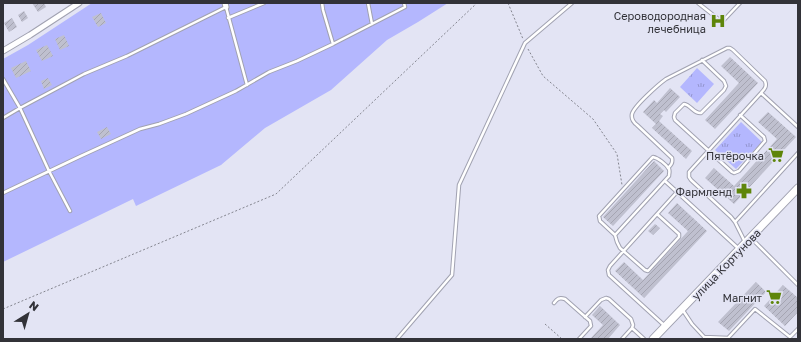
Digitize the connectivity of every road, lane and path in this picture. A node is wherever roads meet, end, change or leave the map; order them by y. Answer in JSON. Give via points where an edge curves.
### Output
{"nodes":[{"id":1,"x":79,"y":3,"type":"edge"},
{"id":2,"x":264,"y":3,"type":"edge"},
{"id":3,"x":322,"y":3,"type":"edge"},
{"id":4,"x":368,"y":3,"type":"edge"},
{"id":5,"x":404,"y":3,"type":"edge"},
{"id":6,"x":477,"y":3,"type":"edge"},
{"id":7,"x":508,"y":3,"type":"edge"},
{"id":8,"x":572,"y":3,"type":"edge"},
{"id":9,"x":698,"y":3,"type":"edge"},
{"id":10,"x":740,"y":3,"type":"edge"},
{"id":11,"x":226,"y":5,"type":"edge"},
{"id":12,"x":228,"y":18,"type":"junction"},
{"id":13,"x":372,"y":24,"type":"junction"},
{"id":14,"x":525,"y":43,"type":"junction"},
{"id":15,"x":333,"y":44,"type":"junction"},
{"id":16,"x":3,"y":51,"type":"edge"},
{"id":17,"x":702,"y":60,"type":"junction"},
{"id":18,"x":3,"y":79,"type":"edge"},
{"id":19,"x":247,"y":85,"type":"junction"},
{"id":20,"x":761,"y":93,"type":"junction"},
{"id":21,"x":20,"y":108,"type":"junction"},
{"id":22,"x":740,"y":115,"type":"junction"},
{"id":23,"x":3,"y":118,"type":"edge"},
{"id":24,"x":798,"y":127,"type":"edge"},
{"id":25,"x":708,"y":150,"type":"junction"},
{"id":26,"x":798,"y":153,"type":"edge"},
{"id":27,"x":668,"y":168,"type":"junction"},
{"id":28,"x":49,"y":171,"type":"junction"},
{"id":29,"x":665,"y":181,"type":"junction"},
{"id":30,"x":798,"y":188,"type":"edge"},
{"id":31,"x":622,"y":190,"type":"junction"},
{"id":32,"x":677,"y":192,"type":"junction"},
{"id":33,"x":3,"y":194,"type":"edge"},
{"id":34,"x":70,"y":211,"type":"dead end"},
{"id":35,"x":657,"y":214,"type":"junction"},
{"id":36,"x":735,"y":222,"type":"junction"},
{"id":37,"x":615,"y":235,"type":"junction"},
{"id":38,"x":748,"y":240,"type":"junction"},
{"id":39,"x":739,"y":249,"type":"junction"},
{"id":40,"x":624,"y":251,"type":"junction"},
{"id":41,"x":798,"y":285,"type":"edge"},
{"id":42,"x":554,"y":303,"type":"dead end"},
{"id":43,"x":3,"y":309,"type":"edge"},
{"id":44,"x":682,"y":309,"type":"junction"},
{"id":45,"x":585,"y":317,"type":"junction"},
{"id":46,"x":545,"y":324,"type":"dead end"},
{"id":47,"x":665,"y":326,"type":"junction"},
{"id":48,"x":632,"y":328,"type":"junction"},
{"id":49,"x":798,"y":329,"type":"edge"},
{"id":50,"x":705,"y":338,"type":"edge"},
{"id":51,"x":792,"y":338,"type":"edge"},
{"id":52,"x":397,"y":339,"type":"edge"},
{"id":53,"x":562,"y":339,"type":"edge"},
{"id":54,"x":579,"y":339,"type":"edge"},
{"id":55,"x":622,"y":339,"type":"edge"},
{"id":56,"x":644,"y":339,"type":"edge"},
{"id":57,"x":653,"y":339,"type":"edge"}],
"edges":[{"from":1,"to":16,"type":"street"},
{"from":2,"to":12,"type":"lane"},
{"from":3,"to":15,"type":"lane"},
{"from":4,"to":13,"type":"lane"},
{"from":5,"to":13,"type":"lane","via":[[405,7]]},
{"from":6,"to":43,"type":"path","via":[[276,194]]},
{"from":7,"to":14,"type":"path"},
{"from":8,"to":14,"type":"lane"},
{"from":9,"to":10,"type":"lane","via":[[722,22]]},
{"from":11,"to":12,"type":"lane"},
{"from":11,"to":21,"type":"lane"},
{"from":12,"to":19,"type":"lane"},
{"from":13,"to":15,"type":"lane"},
{"from":14,"to":31,"type":"path","via":[[542,76],[593,119],[617,154]]},
{"from":14,"to":52,"type":"lane","via":[[458,185],[452,275]]},
{"from":15,"to":19,"type":"lane","via":[[269,72]]},
{"from":17,"to":20,"type":"lane","via":[[730,48],[765,81],[765,88]]},
{"from":17,"to":25,"type":"lane","via":[[726,86],[701,113],[684,104],[674,117]]},
{"from":17,"to":27,"type":"lane","via":[[654,88],[632,114],[633,122],[672,158],[672,165]]},
{"from":18,"to":21,"type":"lane"},
{"from":19,"to":28,"type":"lane","via":[[186,114],[140,129]]},
{"from":20,"to":22,"type":"lane"},
{"from":20,"to":24,"type":"lane"},
{"from":21,"to":23,"type":"lane"},
{"from":21,"to":28,"type":"lane"},
{"from":22,"to":25,"type":"lane"},
{"from":22,"to":25,"type":"lane","via":[[765,139],[739,171],[732,172]]},
{"from":25,"to":36,"type":"lane","via":[[688,175]]},
{"from":26,"to":36,"type":"lane"},
{"from":27,"to":29,"type":"lane","via":[[669,176]]},
{"from":27,"to":31,"type":"lane","via":[[658,158],[653,157]]},
{"from":28,"to":33,"type":"lane"},
{"from":28,"to":34,"type":"lane"},
{"from":29,"to":32,"type":"lane"},
{"from":29,"to":37,"type":"lane"},
{"from":30,"to":38,"type":"main road","name":"улица Кортунова"},
{"from":31,"to":37,"type":"lane","via":[[599,216],[600,221]]},
{"from":32,"to":35,"type":"lane"},
{"from":32,"to":39,"type":"lane"},
{"from":35,"to":40,"type":"lane"},
{"from":35,"to":40,"type":"lane","via":[[679,234],[678,239],[648,271]]},
{"from":36,"to":38,"type":"lane"},
{"from":37,"to":40,"type":"lane"},
{"from":38,"to":39,"type":"main road","name":"улица Кортунова"},
{"from":38,"to":41,"type":"lane"},
{"from":39,"to":44,"type":"main road","name":"улица Кортунова"},
{"from":40,"to":47,"type":"lane","via":[[608,268],[609,275]]},
{"from":42,"to":45,"type":"lane","via":[[560,298],[565,299]]},
{"from":44,"to":47,"type":"main road","name":"улица Кортунова"},
{"from":44,"to":50,"type":"lane"},
{"from":45,"to":48,"type":"lane","via":[[606,298],[631,319]]},
{"from":45,"to":54,"type":"lane","via":[[591,326]]},
{"from":46,"to":53,"type":"path"},
{"from":47,"to":57,"type":"main road","name":"улица Кортунова"},
{"from":48,"to":55,"type":"lane"},
{"from":48,"to":56,"type":"lane"},
{"from":49,"to":51,"type":"lane"},
{"from":50,"to":51,"type":"lane","via":[[728,338],[755,309]]}]}
